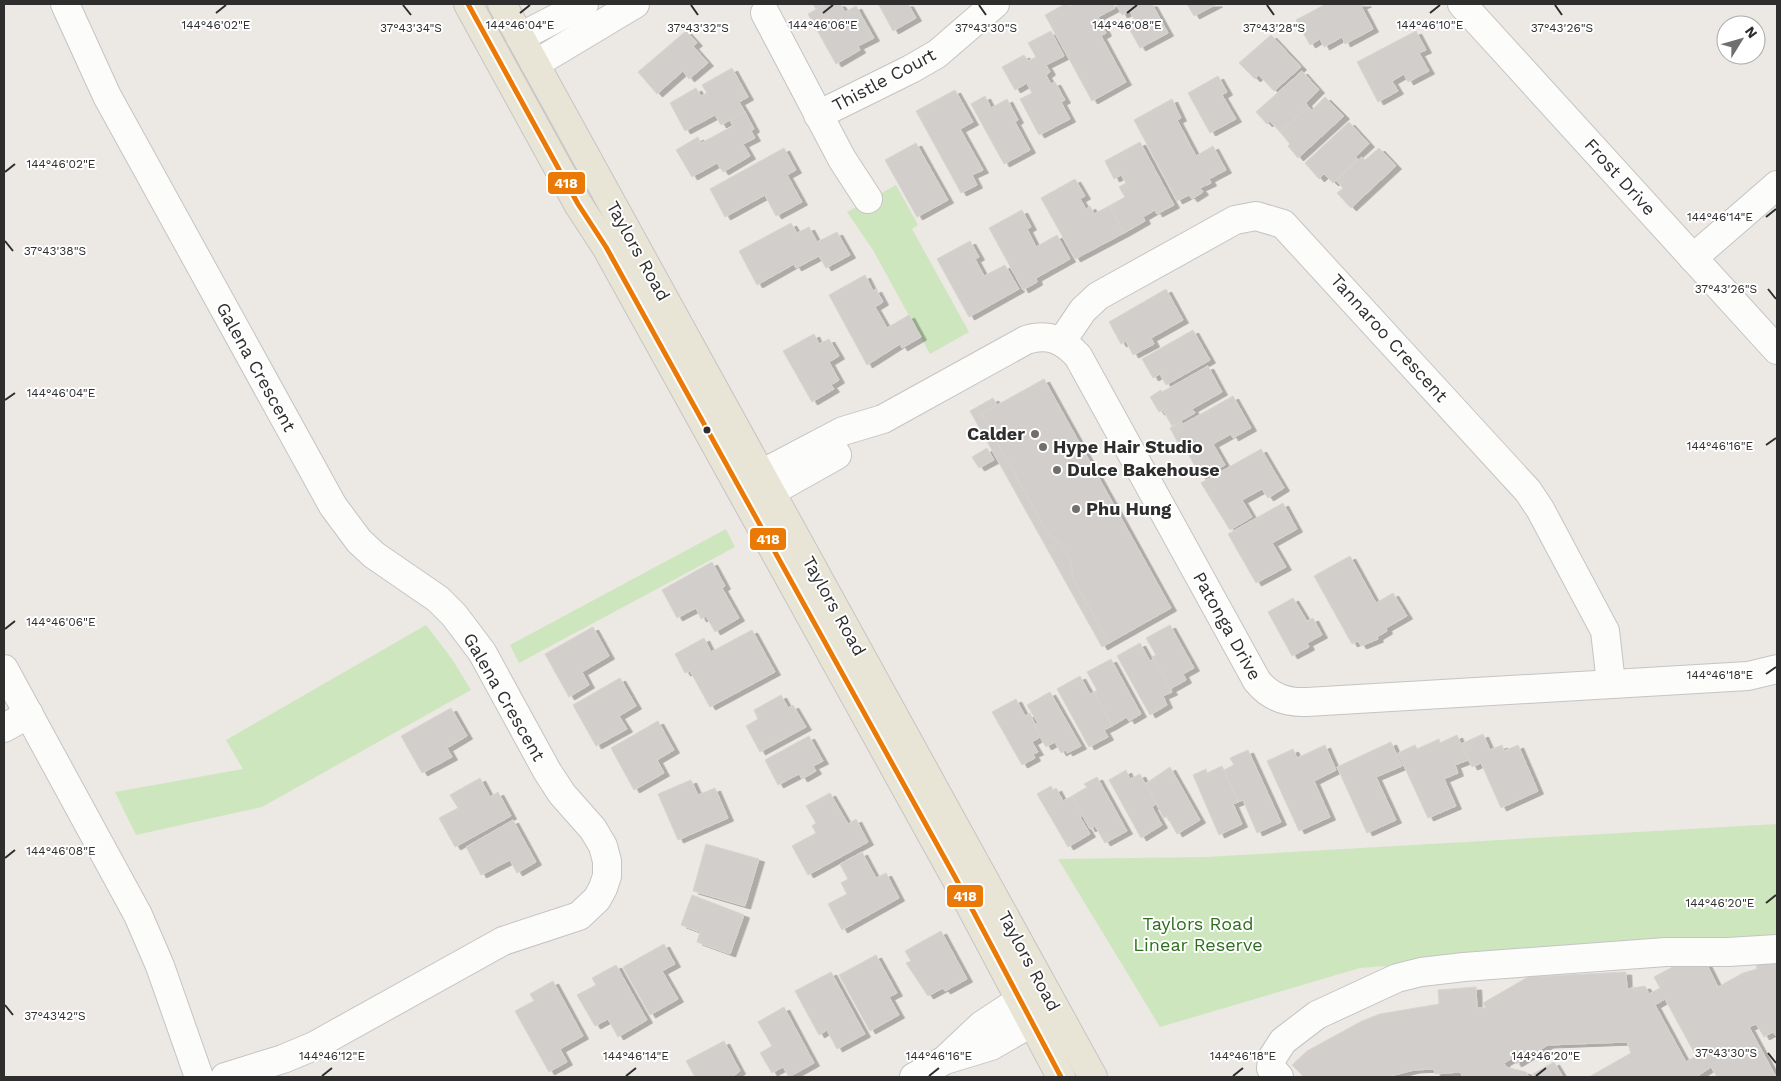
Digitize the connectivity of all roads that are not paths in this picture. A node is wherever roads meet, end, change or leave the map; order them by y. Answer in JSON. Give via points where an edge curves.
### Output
{"nodes":[{"id":1,"x":66,"y":4,"type":"edge"},
{"id":2,"x":468,"y":4,"type":"edge"},
{"id":3,"x":502,"y":4,"type":"edge"},
{"id":4,"x":584,"y":4,"type":"edge"},
{"id":5,"x":635,"y":4,"type":"edge"},
{"id":6,"x":994,"y":4,"type":"edge"},
{"id":7,"x":1475,"y":8,"type":"edge"},
{"id":8,"x":765,"y":13,"type":"dead end"},
{"id":9,"x":520,"y":37,"type":"junction"},
{"id":10,"x":501,"y":64,"type":"junction"},
{"id":11,"x":535,"y":64,"type":"junction"},
{"id":12,"x":818,"y":115,"type":"junction"},
{"id":13,"x":1777,"y":185,"type":"edge"},
{"id":14,"x":868,"y":199,"type":"dead end"},
{"id":15,"x":1693,"y":258,"type":"junction"},
{"id":16,"x":1062,"y":341,"type":"junction"},
{"id":17,"x":1777,"y":350,"type":"edge"},
{"id":18,"x":766,"y":483,"type":"junction"},
{"id":19,"x":742,"y":494,"type":"junction"},
{"id":20,"x":867,"y":665,"type":"junction"},
{"id":21,"x":4,"y":669,"type":"edge"},
{"id":22,"x":1777,"y":669,"type":"edge"},
{"id":23,"x":845,"y":677,"type":"junction"},
{"id":24,"x":1611,"y":683,"type":"junction"},
{"id":25,"x":29,"y":714,"type":"junction"},
{"id":26,"x":4,"y":728,"type":"edge"},
{"id":27,"x":1777,"y":949,"type":"edge"},
{"id":28,"x":1048,"y":997,"type":"junction"},
{"id":29,"x":1026,"y":1011,"type":"junction"},
{"id":30,"x":198,"y":1077,"type":"edge"},
{"id":31,"x":225,"y":1077,"type":"edge"},
{"id":32,"x":914,"y":1077,"type":"edge"},
{"id":33,"x":1061,"y":1077,"type":"edge"},
{"id":34,"x":1093,"y":1077,"type":"edge"},
{"id":35,"x":1279,"y":1077,"type":"edge"}],
"edges":[{"from":1,"to":31,"type":"street","name":"Galena Crescent","via":[[107,96],[333,506],[359,541],[438,599],[470,635],[547,771],[562,794],[593,829],[607,861],[603,888],[597,899],[579,916],[503,941],[314,1046]]},
{"from":2,"to":10,"type":"main road","name":"Taylors Road"},
{"from":3,"to":9,"type":"main road","name":"Taylors Road"},
{"from":4,"to":9,"type":"street"},
{"from":5,"to":11,"type":"street"},
{"from":6,"to":12,"type":"street","name":"Thistle Court","via":[[928,59]]},
{"from":7,"to":15,"type":"street","name":"Frost Drive"},
{"from":8,"to":12,"type":"street","name":"Thistle Court"},
{"from":9,"to":10,"type":"main road"},
{"from":9,"to":11,"type":"main road","name":"Taylors Road"},
{"from":10,"to":11,"type":"main road"},
{"from":10,"to":19,"type":"main road","name":"Taylors Road"},
{"from":11,"to":18,"type":"main road","name":"Taylors Road"},
{"from":12,"to":14,"type":"street","name":"Thistle Court"},
{"from":13,"to":15,"type":"street"},
{"from":15,"to":17,"type":"street","name":"Frost Drive"},
{"from":16,"to":18,"type":"street","via":[[1043,336],[1026,340],[883,419],[844,430]]},
{"from":16,"to":24,"type":"street","name":"Patonga Drive","via":[[1078,356],[1257,681],[1270,694],[1293,702]]},
{"from":16,"to":24,"type":"street","name":"Tannaroo Crescent","via":[[1098,296],[1235,220],[1256,216],[1283,224],[1528,492],[1605,631]]},
{"from":18,"to":19,"type":"main road"},
{"from":18,"to":20,"type":"main road","name":"Taylors Road"},
{"from":19,"to":23,"type":"main road","name":"Taylors Road"},
{"from":20,"to":23,"type":"main road"},
{"from":20,"to":28,"type":"main road","name":"Taylors Road"},
{"from":21,"to":25,"type":"street"},
{"from":22,"to":24,"type":"street","name":"Patonga Drive","via":[[1748,676]]},
{"from":23,"to":29,"type":"main road","name":"Taylors Road"},
{"from":25,"to":26,"type":"street"},
{"from":25,"to":30,"type":"street","via":[[138,915],[160,966]]},
{"from":27,"to":35,"type":"street","via":[[1666,952],[1464,967],[1397,978],[1318,1015],[1282,1041],[1272,1058],[1272,1068]]},
{"from":28,"to":29,"type":"main road"},
{"from":28,"to":34,"type":"main road","name":"Taylors Road"},
{"from":29,"to":32,"type":"street","via":[[982,1025],[945,1060]]},
{"from":29,"to":33,"type":"main road","name":"Taylors Road"}]}
